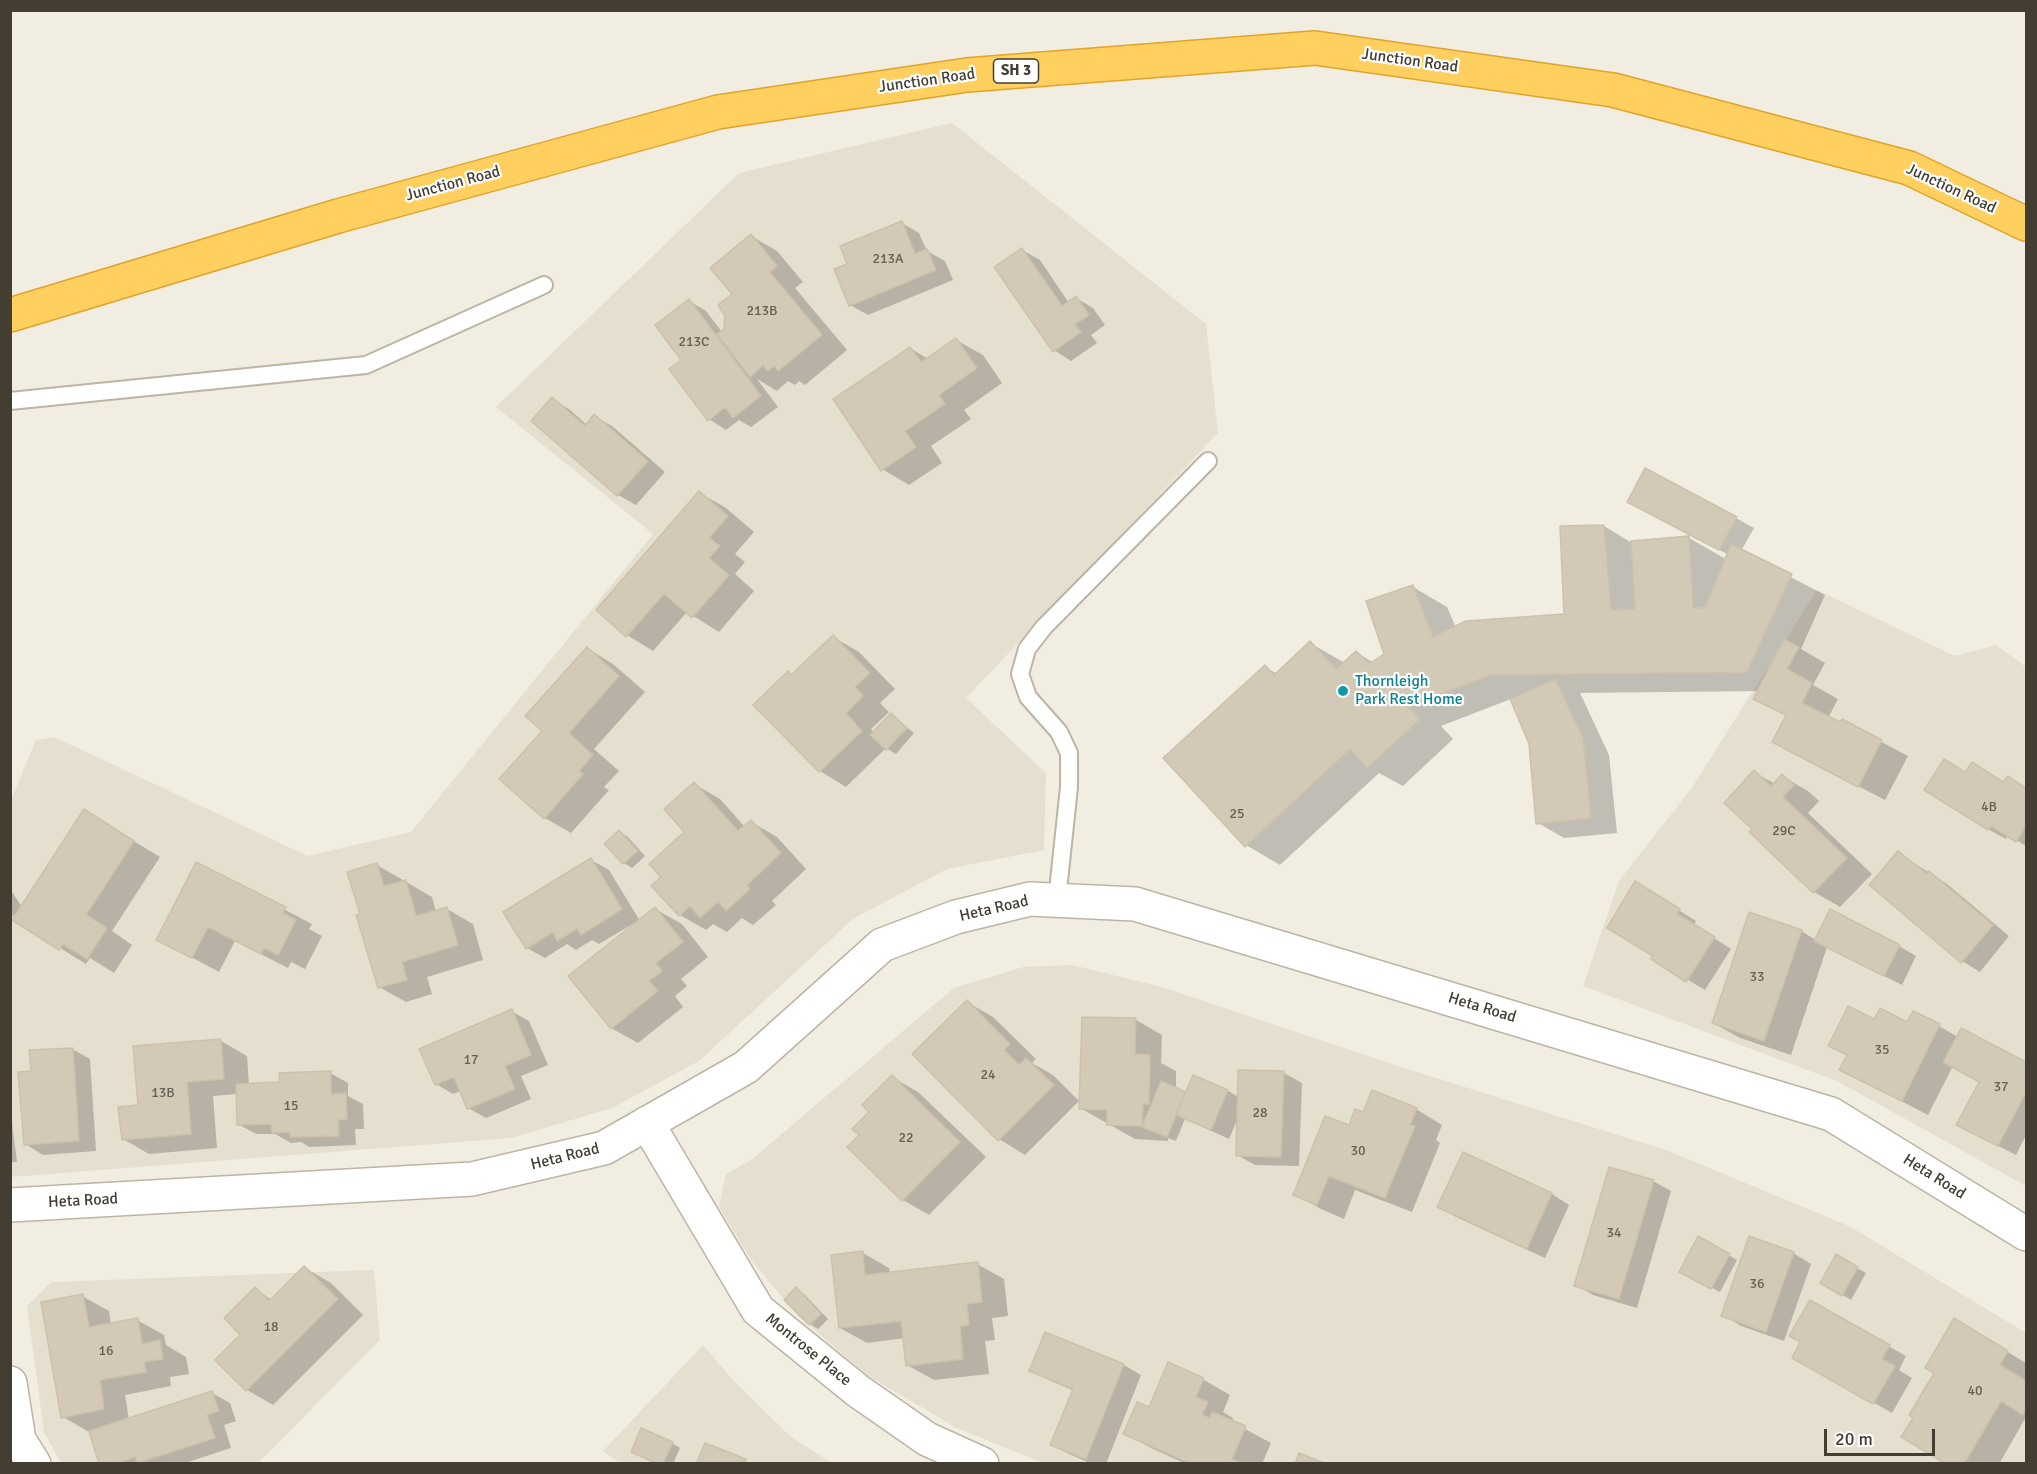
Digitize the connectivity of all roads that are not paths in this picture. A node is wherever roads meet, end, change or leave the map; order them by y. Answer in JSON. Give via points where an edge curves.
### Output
{"nodes":[{"id":1,"x":2026,"y":224,"type":"edge"},
{"id":2,"x":544,"y":285,"type":"dead end"},
{"id":3,"x":10,"y":315,"type":"edge"},
{"id":4,"x":10,"y":401,"type":"edge"},
{"id":5,"x":1208,"y":461,"type":"dead end"},
{"id":6,"x":1057,"y":900,"type":"junction"},
{"id":7,"x":647,"y":1124,"type":"junction"},
{"id":8,"x":10,"y":1206,"type":"edge"},
{"id":9,"x":2026,"y":1234,"type":"edge"},
{"id":10,"x":10,"y":1383,"type":"edge"},
{"id":11,"x":34,"y":1464,"type":"edge"},
{"id":12,"x":982,"y":1464,"type":"edge"}],
"edges":[{"from":1,"to":3,"type":"highway","name":"Junction Road","number":"SH 3","via":[[1909,168],[1613,90],[1315,48],[967,75],[718,112],[338,216]]},
{"from":2,"to":4,"type":"lane","via":[[366,365]]},
{"from":5,"to":6,"type":"lane","via":[[1044,627],[1028,649],[1020,674],[1028,697],[1059,732],[1069,753]]},
{"from":6,"to":7,"type":"street","name":"Heta Road","via":[[1030,899],[956,917],[882,945],[746,1067]]},
{"from":6,"to":9,"type":"street","name":"Heta Road","via":[[1135,904],[1831,1114]]},
{"from":7,"to":8,"type":"street","name":"Heta Road","via":[[604,1148],[472,1179]]},
{"from":7,"to":12,"type":"street","name":"Montrose Place","via":[[758,1310],[858,1391],[927,1439]]},
{"from":10,"to":11,"type":"street","via":[[19,1440]]}]}
